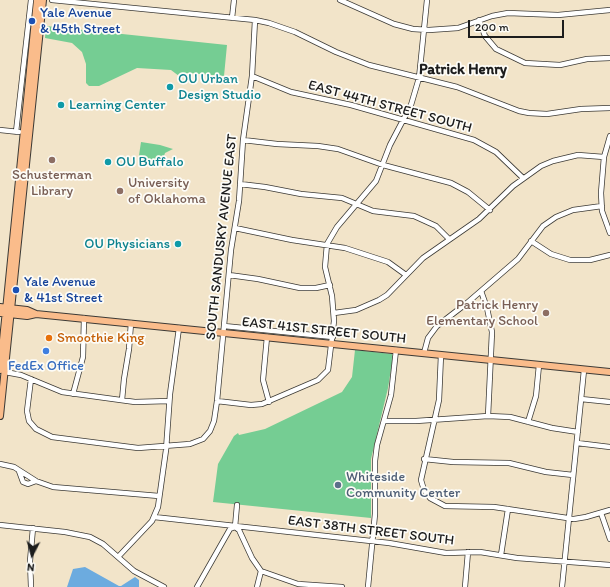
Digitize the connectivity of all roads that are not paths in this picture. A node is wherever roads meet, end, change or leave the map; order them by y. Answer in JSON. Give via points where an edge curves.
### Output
{"nodes":[{"id":1,"x":31,"y":0,"type":"edge"},
{"id":2,"x":37,"y":0,"type":"edge"},
{"id":3,"x":43,"y":0,"type":"edge"},
{"id":4,"x":52,"y":0,"type":"edge"},
{"id":5,"x":234,"y":0,"type":"edge"},
{"id":6,"x":340,"y":0,"type":"edge"},
{"id":7,"x":427,"y":0,"type":"edge"},
{"id":8,"x":610,"y":10,"type":"edge"},
{"id":9,"x":232,"y":18,"type":"junction"},
{"id":10,"x":255,"y":20,"type":"junction"},
{"id":11,"x":479,"y":20,"type":"junction"},
{"id":12,"x":424,"y":30,"type":"junction"},
{"id":13,"x":37,"y":40,"type":"junction"},
{"id":14,"x":610,"y":58,"type":"edge"},
{"id":15,"x":252,"y":76,"type":"junction"},
{"id":16,"x":419,"y":78,"type":"junction"},
{"id":17,"x":610,"y":108,"type":"edge"},
{"id":18,"x":402,"y":121,"type":"junction"},
{"id":19,"x":0,"y":130,"type":"edge"},
{"id":20,"x":22,"y":133,"type":"junction"},
{"id":21,"x":610,"y":136,"type":"edge"},
{"id":22,"x":243,"y":140,"type":"junction"},
{"id":23,"x":604,"y":157,"type":"junction"},
{"id":24,"x":383,"y":164,"type":"junction"},
{"id":25,"x":523,"y":178,"type":"junction"},
{"id":26,"x":240,"y":184,"type":"junction"},
{"id":27,"x":358,"y":204,"type":"junction"},
{"id":28,"x":602,"y":206,"type":"junction"},
{"id":29,"x":490,"y":210,"type":"junction"},
{"id":30,"x":13,"y":228,"type":"junction"},
{"id":31,"x":235,"y":228,"type":"junction"},
{"id":32,"x":610,"y":233,"type":"edge"},
{"id":33,"x":18,"y":236,"type":"junction"},
{"id":34,"x":449,"y":239,"type":"junction"},
{"id":35,"x":531,"y":241,"type":"junction"},
{"id":36,"x":327,"y":244,"type":"junction"},
{"id":37,"x":610,"y":255,"type":"edge"},
{"id":38,"x":229,"y":275,"type":"junction"},
{"id":39,"x":406,"y":275,"type":"junction"},
{"id":40,"x":330,"y":285,"type":"junction"},
{"id":41,"x":480,"y":291,"type":"junction"},
{"id":42,"x":6,"y":311,"type":"edge"},
{"id":43,"x":334,"y":313,"type":"junction"},
{"id":44,"x":84,"y":318,"type":"junction"},
{"id":45,"x":131,"y":323,"type":"junction"},
{"id":46,"x":179,"y":328,"type":"junction"},
{"id":47,"x":224,"y":329,"type":"junction"},
{"id":48,"x":267,"y":337,"type":"junction"},
{"id":49,"x":332,"y":341,"type":"junction"},
{"id":50,"x":396,"y":350,"type":"junction"},
{"id":51,"x":424,"y":353,"type":"junction"},
{"id":52,"x":441,"y":355,"type":"junction"},
{"id":53,"x":492,"y":360,"type":"junction"},
{"id":54,"x":539,"y":365,"type":"junction"},
{"id":55,"x":584,"y":370,"type":"junction"},
{"id":56,"x":3,"y":371,"type":"edge"},
{"id":57,"x":610,"y":372,"type":"edge"},
{"id":58,"x":31,"y":379,"type":"junction"},
{"id":59,"x":73,"y":394,"type":"junction"},
{"id":60,"x":581,"y":399,"type":"junction"},
{"id":61,"x":122,"y":400,"type":"junction"},
{"id":62,"x":169,"y":401,"type":"junction"},
{"id":63,"x":217,"y":401,"type":"junction"},
{"id":64,"x":268,"y":402,"type":"junction"},
{"id":65,"x":610,"y":402,"type":"edge"},
{"id":66,"x":0,"y":416,"type":"edge"},
{"id":67,"x":488,"y":416,"type":"junction"},
{"id":68,"x":434,"y":420,"type":"junction"},
{"id":69,"x":384,"y":421,"type":"junction"},
{"id":70,"x":528,"y":422,"type":"junction"},
{"id":71,"x":578,"y":432,"type":"junction"},
{"id":72,"x":577,"y":443,"type":"junction"},
{"id":73,"x":167,"y":446,"type":"junction"},
{"id":74,"x":610,"y":447,"type":"edge"},
{"id":75,"x":424,"y":459,"type":"junction"},
{"id":76,"x":0,"y":464,"type":"edge"},
{"id":77,"x":19,"y":470,"type":"junction"},
{"id":78,"x":574,"y":475,"type":"junction"},
{"id":79,"x":36,"y":481,"type":"junction"},
{"id":80,"x":159,"y":496,"type":"junction"},
{"id":81,"x":237,"y":505,"type":"dead end"},
{"id":82,"x":508,"y":509,"type":"junction"},
{"id":83,"x":610,"y":510,"type":"edge"},
{"id":84,"x":601,"y":513,"type":"junction"},
{"id":85,"x":154,"y":517,"type":"junction"},
{"id":86,"x":569,"y":518,"type":"junction"},
{"id":87,"x":0,"y":525,"type":"edge"},
{"id":88,"x":235,"y":527,"type":"junction"},
{"id":89,"x":33,"y":528,"type":"junction"},
{"id":90,"x":610,"y":539,"type":"edge"},
{"id":91,"x":372,"y":541,"type":"junction"},
{"id":92,"x":468,"y":552,"type":"junction"},
{"id":93,"x":501,"y":556,"type":"junction"},
{"id":94,"x":118,"y":557,"type":"junction"},
{"id":95,"x":565,"y":561,"type":"junction"},
{"id":96,"x":610,"y":565,"type":"edge"},
{"id":97,"x":261,"y":571,"type":"junction"},
{"id":98,"x":157,"y":585,"type":"edge"},
{"id":99,"x":31,"y":587,"type":"edge"},
{"id":100,"x":164,"y":587,"type":"edge"},
{"id":101,"x":197,"y":587,"type":"edge"},
{"id":102,"x":257,"y":587,"type":"edge"},
{"id":103,"x":342,"y":587,"type":"edge"},
{"id":104,"x":368,"y":587,"type":"edge"},
{"id":105,"x":465,"y":587,"type":"edge"},
{"id":106,"x":562,"y":587,"type":"edge"}],
"edges":[{"from":1,"to":20,"type":"street"},
{"from":2,"to":13,"type":"main road"},
{"from":3,"to":13,"type":"main road"},
{"from":4,"to":9,"type":"street"},
{"from":5,"to":9,"type":"street"},
{"from":6,"to":12,"type":"street","via":[[394,24]]},
{"from":7,"to":12,"type":"street"},
{"from":8,"to":11,"type":"street","via":[[558,15],[508,13]]},
{"from":9,"to":10,"type":"street"},
{"from":10,"to":15,"type":"street","name":"SOUTH SANDUSKY AVENUE EAST"},
{"from":10,"to":16,"type":"street","via":[[295,32],[369,65]]},
{"from":11,"to":12,"type":"street","via":[[458,28]]},
{"from":11,"to":14,"type":"street","via":[[485,36],[496,49],[525,63],[560,65],[587,59]]},
{"from":12,"to":16,"type":"street"},
{"from":13,"to":20,"type":"main road"},
{"from":15,"to":18,"type":"street","name":"EAST 44TH STREET SOUTH","via":[[291,92],[351,105]]},
{"from":15,"to":22,"type":"street","name":"SOUTH SANDUSKY AVENUE EAST"},
{"from":16,"to":17,"type":"street","via":[[476,93],[529,113],[547,114]]},
{"from":16,"to":18,"type":"street","via":[[414,98]]},
{"from":18,"to":24,"type":"street"},
{"from":18,"to":25,"type":"street","name":"EAST 44TH STREET SOUTH","via":[[474,140],[496,152]]},
{"from":19,"to":20,"type":"street"},
{"from":20,"to":30,"type":"main road"},
{"from":20,"to":33,"type":"main road"},
{"from":21,"to":23,"type":"street"},
{"from":22,"to":24,"type":"street","via":[[329,147]]},
{"from":22,"to":26,"type":"street","name":"SOUTH SANDUSKY AVENUE EAST"},
{"from":23,"to":25,"type":"street","via":[[585,155],[558,160],[541,166]]},
{"from":23,"to":28,"type":"street","via":[[601,177]]},
{"from":24,"to":27,"type":"street","via":[[376,181]]},
{"from":24,"to":29,"type":"street","via":[[451,182]]},
{"from":25,"to":29,"type":"street"},
{"from":26,"to":27,"type":"street","via":[[342,198]]},
{"from":26,"to":31,"type":"street","name":"SOUTH SANDUSKY AVENUE EAST"},
{"from":27,"to":34,"type":"street","via":[[373,211],[421,218],[436,226]]},
{"from":27,"to":36,"type":"street","via":[[337,227]]},
{"from":28,"to":32,"type":"street"},
{"from":28,"to":35,"type":"street","via":[[573,210],[556,217],[543,226]]},
{"from":29,"to":34,"type":"street"},
{"from":30,"to":33,"type":"main road"},
{"from":30,"to":42,"type":"main road"},
{"from":31,"to":36,"type":"street"},
{"from":31,"to":38,"type":"street","name":"SOUTH SANDUSKY AVENUE EAST"},
{"from":33,"to":42,"type":"main road"},
{"from":34,"to":39,"type":"street","via":[[423,258]]},
{"from":35,"to":37,"type":"street","via":[[551,254],[570,260],[590,260]]},
{"from":35,"to":41,"type":"street","via":[[518,259]]},
{"from":36,"to":39,"type":"street","via":[[388,262]]},
{"from":36,"to":40,"type":"street","via":[[325,263]]},
{"from":38,"to":40,"type":"street","via":[[300,288]]},
{"from":38,"to":47,"type":"street","name":"SOUTH SANDUSKY AVENUE EAST"},
{"from":39,"to":43,"type":"street","via":[[387,294],[366,307]]},
{"from":40,"to":43,"type":"street"},
{"from":41,"to":51,"type":"street","via":[[432,331]]},
{"from":41,"to":53,"type":"street","via":[[492,332]]},
{"from":42,"to":44,"type":"main road","name":"EAST 41ST STREET SOUTH","via":[[27,316],[36,314]]},
{"from":42,"to":56,"type":"main road"},
{"from":43,"to":49,"type":"street"},
{"from":44,"to":45,"type":"main road","name":"EAST 41ST STREET SOUTH"},
{"from":44,"to":59,"type":"street","via":[[83,357]]},
{"from":45,"to":46,"type":"main road","name":"EAST 41ST STREET SOUTH"},
{"from":45,"to":61,"type":"street","via":[[130,350]]},
{"from":46,"to":47,"type":"main road","name":"EAST 41ST STREET SOUTH"},
{"from":46,"to":62,"type":"street"},
{"from":47,"to":48,"type":"main road","name":"EAST 41ST STREET SOUTH"},
{"from":47,"to":49,"type":"street","name":"EAST 41ST STREET SOUTH"},
{"from":47,"to":63,"type":"street","name":"SOUTH SANDUSKY AVENUE EAST"},
{"from":48,"to":49,"type":"main road","name":"EAST 41ST STREET SOUTH"},
{"from":48,"to":64,"type":"street","via":[[263,380]]},
{"from":49,"to":50,"type":"main road","name":"EAST 41ST STREET SOUTH"},
{"from":49,"to":64,"type":"street","via":[[329,365],[322,378]]},
{"from":50,"to":51,"type":"main road","name":"EAST 41ST STREET SOUTH"},
{"from":50,"to":69,"type":"street","via":[[392,394]]},
{"from":51,"to":52,"type":"main road","name":"EAST 41ST STREET SOUTH"},
{"from":52,"to":53,"type":"main road","name":"EAST 41ST STREET SOUTH"},
{"from":52,"to":68,"type":"street","via":[[440,388]]},
{"from":53,"to":54,"type":"main road","name":"EAST 41ST STREET SOUTH"},
{"from":53,"to":67,"type":"street"},
{"from":54,"to":55,"type":"main road","name":"EAST 41ST STREET SOUTH"},
{"from":54,"to":70,"type":"street","via":[[536,396]]},
{"from":55,"to":57,"type":"main road","name":"EAST 41ST STREET SOUTH"},
{"from":55,"to":60,"type":"street"},
{"from":56,"to":58,"type":"street"},
{"from":56,"to":66,"type":"main road"},
{"from":58,"to":59,"type":"street","via":[[55,390]]},
{"from":58,"to":73,"type":"street","via":[[27,411],[31,424],[52,437],[130,448]]},
{"from":59,"to":61,"type":"street"},
{"from":60,"to":65,"type":"street"},
{"from":60,"to":71,"type":"street"},
{"from":61,"to":62,"type":"street"},
{"from":62,"to":73,"type":"street"},
{"from":63,"to":64,"type":"street","via":[[251,405]]},
{"from":63,"to":73,"type":"street","name":"SOUTH SANDUSKY AVENUE EAST","via":[[210,432],[203,439],[190,444]]},
{"from":67,"to":68,"type":"street"},
{"from":67,"to":70,"type":"street","via":[[510,417]]},
{"from":68,"to":69,"type":"street"},
{"from":68,"to":75,"type":"street"},
{"from":69,"to":91,"type":"street","via":[[375,461],[376,504]]},
{"from":70,"to":71,"type":"street"},
{"from":71,"to":72,"type":"street"},
{"from":72,"to":74,"type":"street"},
{"from":72,"to":78,"type":"street"},
{"from":73,"to":80,"type":"street"},
{"from":75,"to":78,"type":"street","via":[[509,463],[546,472]]},
{"from":75,"to":82,"type":"street","via":[[421,480],[424,490],[430,498],[441,505]]},
{"from":76,"to":77,"type":"street"},
{"from":77,"to":79,"type":"street"},
{"from":77,"to":79,"type":"street","via":[[23,482],[28,484]]},
{"from":78,"to":86,"type":"street"},
{"from":79,"to":80,"type":"street","via":[[63,488]]},
{"from":80,"to":85,"type":"street"},
{"from":81,"to":88,"type":"street"},
{"from":82,"to":86,"type":"street"},
{"from":82,"to":93,"type":"street"},
{"from":83,"to":84,"type":"street"},
{"from":84,"to":86,"type":"street","via":[[580,519]]},
{"from":84,"to":90,"type":"street"},
{"from":85,"to":88,"type":"street","name":"EAST 38TH STREET SOUTH"},
{"from":85,"to":94,"type":"street"},
{"from":86,"to":95,"type":"street"},
{"from":87,"to":89,"type":"street"},
{"from":88,"to":91,"type":"street","name":"EAST 38TH STREET SOUTH"},
{"from":88,"to":97,"type":"street"},
{"from":88,"to":101,"type":"street","via":[[230,529]]},
{"from":89,"to":94,"type":"street","via":[[87,536],[104,544]]},
{"from":89,"to":99,"type":"street"},
{"from":91,"to":92,"type":"street","name":"EAST 38TH STREET SOUTH","via":[[446,552]]},
{"from":91,"to":104,"type":"street"},
{"from":92,"to":93,"type":"street","name":"EAST 38TH STREET SOUTH"},
{"from":92,"to":105,"type":"street"},
{"from":93,"to":95,"type":"street","name":"EAST 38TH STREET SOUTH"},
{"from":94,"to":98,"type":"street","via":[[134,571]]},
{"from":95,"to":96,"type":"street","name":"EAST 38TH STREET SOUTH"},
{"from":95,"to":106,"type":"street"},
{"from":97,"to":102,"type":"street"},
{"from":97,"to":103,"type":"street","via":[[298,584]]},
{"from":98,"to":100,"type":"street"}]}
